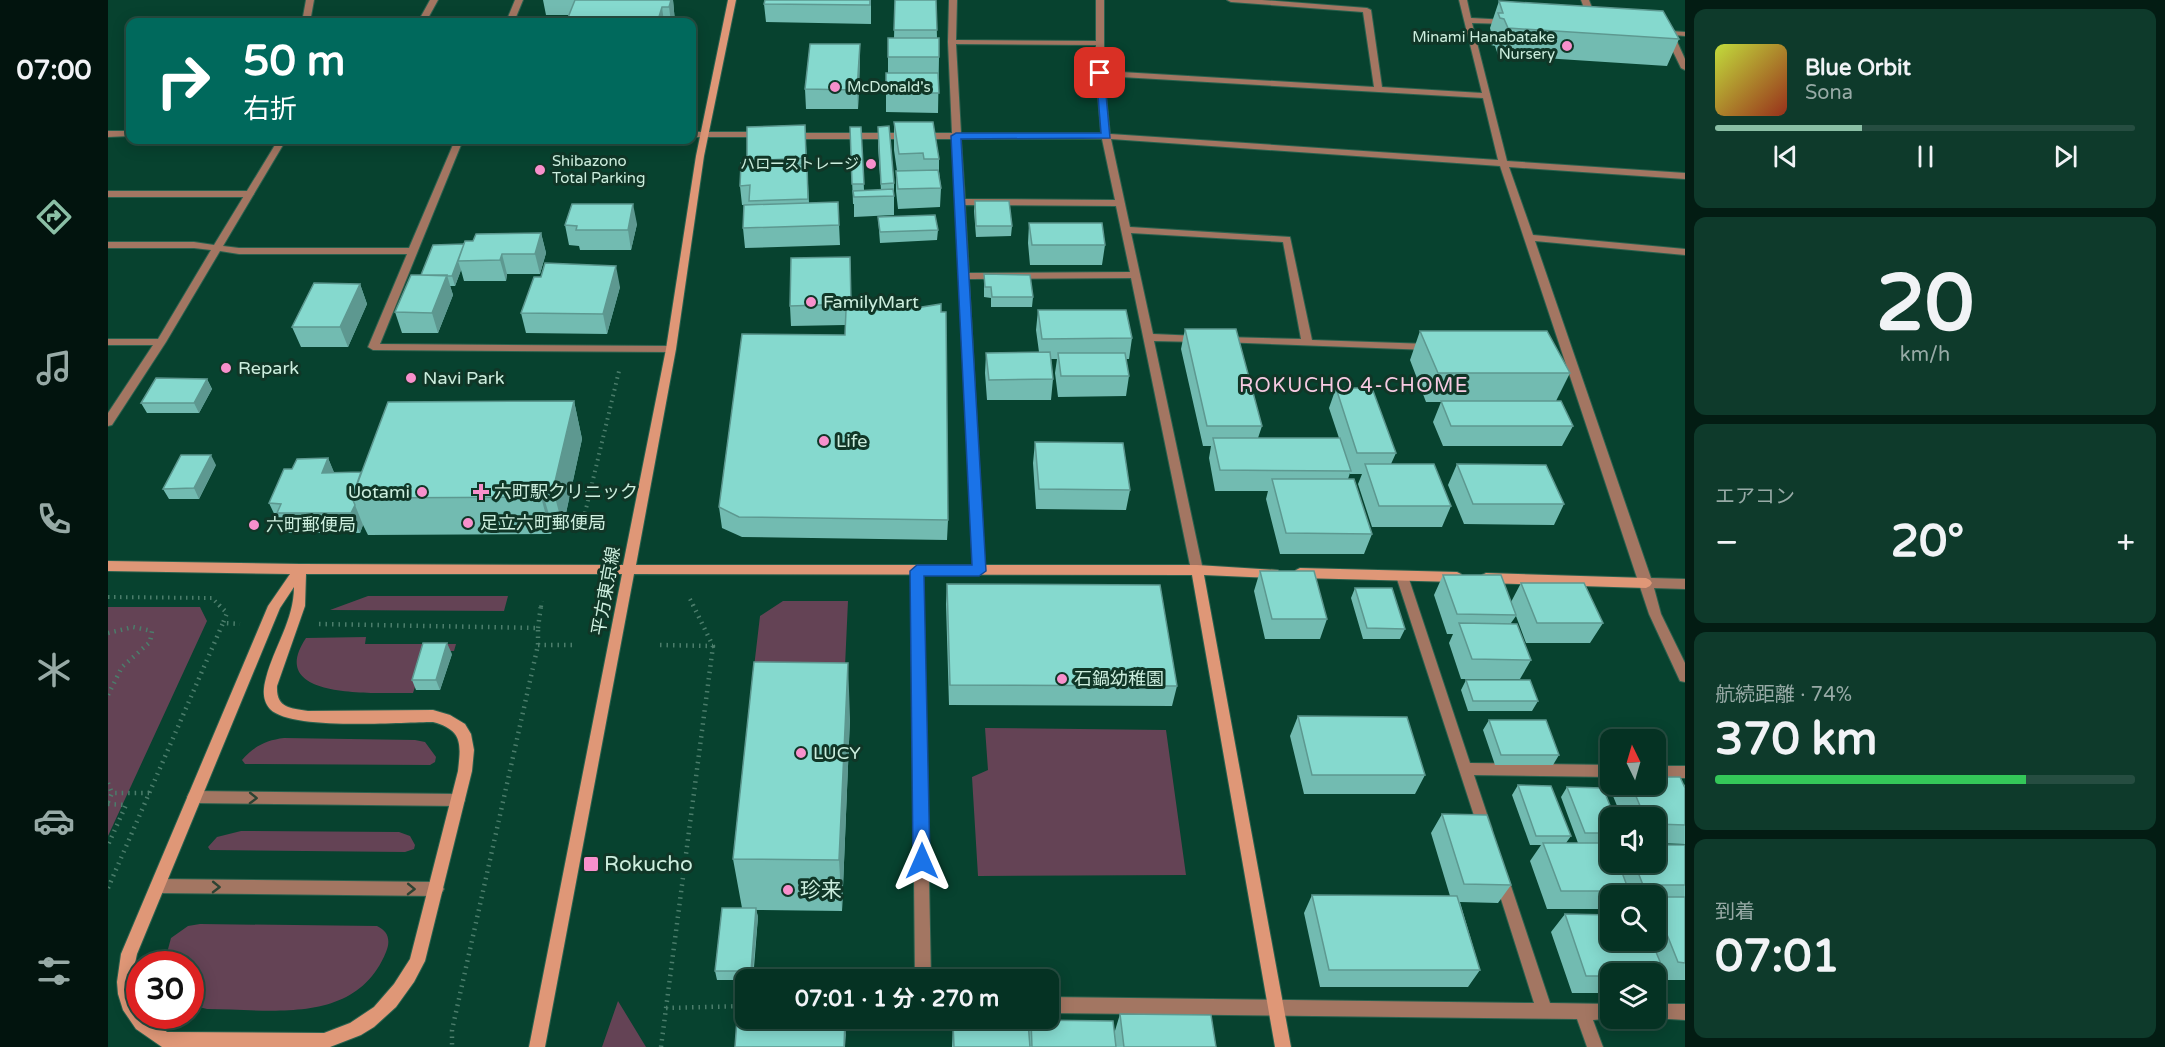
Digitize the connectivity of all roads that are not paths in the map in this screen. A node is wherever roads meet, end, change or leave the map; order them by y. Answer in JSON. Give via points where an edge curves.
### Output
{"nodes":[{"id":1,"x":310,"y":0,"type":"edge"},
{"id":2,"x":434,"y":0,"type":"edge"},
{"id":3,"x":519,"y":0,"type":"edge"},
{"id":4,"x":732,"y":0,"type":"edge"},
{"id":5,"x":953,"y":0,"type":"edge"},
{"id":6,"x":1100,"y":0,"type":"edge"},
{"id":7,"x":1232,"y":0,"type":"edge"},
{"id":8,"x":1366,"y":0,"type":"edge"},
{"id":9,"x":1463,"y":0,"type":"edge"},
{"id":10,"x":1585,"y":0,"type":"edge"},
{"id":11,"x":1367,"y":10,"type":"junction"},
{"id":12,"x":307,"y":18,"type":"edge"},
{"id":13,"x":424,"y":18,"type":"edge"},
{"id":14,"x":512,"y":18,"type":"edge"},
{"id":15,"x":1467,"y":20,"type":"junction"},
{"id":16,"x":1514,"y":23,"type":"edge"},
{"id":17,"x":1584,"y":27,"type":"edge"},
{"id":18,"x":1648,"y":32,"type":"edge"},
{"id":19,"x":1669,"y":33,"type":"junction"},
{"id":20,"x":1685,"y":34,"type":"edge"},
{"id":21,"x":952,"y":42,"type":"junction"},
{"id":22,"x":1101,"y":43,"type":"junction"},
{"id":23,"x":1685,"y":68,"type":"edge"},
{"id":24,"x":1100,"y":73,"type":"junction"},
{"id":25,"x":1378,"y":89,"type":"junction"},
{"id":26,"x":1485,"y":96,"type":"junction"},
{"id":27,"x":108,"y":134,"type":"edge"},
{"id":28,"x":126,"y":134,"type":"edge"},
{"id":29,"x":696,"y":135,"type":"edge"},
{"id":30,"x":704,"y":135,"type":"junction"},
{"id":31,"x":956,"y":136,"type":"junction"},
{"id":32,"x":1106,"y":136,"type":"junction"},
{"id":33,"x":280,"y":144,"type":"edge"},
{"id":34,"x":457,"y":144,"type":"edge"},
{"id":35,"x":1503,"y":162,"type":"junction"},
{"id":36,"x":1685,"y":176,"type":"edge"},
{"id":37,"x":108,"y":194,"type":"edge"},
{"id":38,"x":249,"y":194,"type":"junction"},
{"id":39,"x":960,"y":202,"type":"junction"},
{"id":40,"x":1120,"y":203,"type":"junction"},
{"id":41,"x":1126,"y":230,"type":"junction"},
{"id":42,"x":1530,"y":238,"type":"junction"},
{"id":43,"x":108,"y":245,"type":"edge"},
{"id":44,"x":216,"y":248,"type":"junction"},
{"id":45,"x":414,"y":251,"type":"junction"},
{"id":46,"x":1685,"y":252,"type":"edge"},
{"id":47,"x":1135,"y":275,"type":"junction"},
{"id":48,"x":964,"y":276,"type":"junction"},
{"id":49,"x":1148,"y":337,"type":"junction"},
{"id":50,"x":108,"y":342,"type":"edge"},
{"id":51,"x":161,"y":342,"type":"junction"},
{"id":52,"x":1307,"y":343,"type":"junction"},
{"id":53,"x":1436,"y":348,"type":"edge"},
{"id":54,"x":671,"y":349,"type":"junction"},
{"id":55,"x":108,"y":422,"type":"edge"},
{"id":56,"x":108,"y":566,"type":"edge"},
{"id":57,"x":630,"y":568,"type":"junction"},
{"id":58,"x":300,"y":569,"type":"junction"},
{"id":59,"x":1197,"y":570,"type":"junction"},
{"id":60,"x":917,"y":571,"type":"junction"},
{"id":61,"x":979,"y":571,"type":"junction"},
{"id":62,"x":1402,"y":576,"type":"junction"},
{"id":63,"x":1646,"y":583,"type":"junction"},
{"id":64,"x":1685,"y":584,"type":"edge"},
{"id":65,"x":1685,"y":677,"type":"edge"},
{"id":66,"x":1466,"y":769,"type":"junction"},
{"id":67,"x":1600,"y":771,"type":"edge"},
{"id":68,"x":1666,"y":772,"type":"edge"},
{"id":69,"x":1685,"y":772,"type":"edge"},
{"id":70,"x":194,"y":797,"type":"junction"},
{"id":71,"x":458,"y":800,"type":"junction"},
{"id":72,"x":1491,"y":846,"type":"edge"},
{"id":73,"x":1498,"y":868,"type":"edge"},
{"id":74,"x":158,"y":886,"type":"junction"},
{"id":75,"x":436,"y":889,"type":"junction"},
{"id":76,"x":922,"y":969,"type":"edge"},
{"id":77,"x":1059,"y":1005,"type":"edge"},
{"id":78,"x":1276,"y":1006,"type":"junction"},
{"id":79,"x":1544,"y":1010,"type":"junction"},
{"id":80,"x":1582,"y":1011,"type":"junction"},
{"id":81,"x":1600,"y":1012,"type":"edge"},
{"id":82,"x":1666,"y":1012,"type":"edge"},
{"id":83,"x":1685,"y":1012,"type":"edge"},
{"id":84,"x":537,"y":1047,"type":"edge"},
{"id":85,"x":1283,"y":1047,"type":"edge"},
{"id":86,"x":1595,"y":1047,"type":"edge"}],
"edges":[{"from":1,"to":12,"type":"street"},
{"from":2,"to":13,"type":"street"},
{"from":3,"to":14,"type":"street"},
{"from":4,"to":30,"type":"street","name":"平方東京線"},
{"from":5,"to":21,"type":"street"},
{"from":6,"to":22,"type":"street"},
{"from":7,"to":11,"type":"street"},
{"from":8,"to":11,"type":"street"},
{"from":9,"to":15,"type":"street"},
{"from":10,"to":17,"type":"street","via":[[1596,28]]},
{"from":11,"to":25,"type":"street"},
{"from":15,"to":16,"type":"street"},
{"from":15,"to":26,"type":"street"},
{"from":18,"to":19,"type":"street"},
{"from":19,"to":20,"type":"street"},
{"from":19,"to":23,"type":"street"},
{"from":21,"to":22,"type":"street"},
{"from":21,"to":31,"type":"street"},
{"from":22,"to":24,"type":"street"},
{"from":24,"to":25,"type":"street"},
{"from":24,"to":32,"type":"street"},
{"from":25,"to":26,"type":"street"},
{"from":26,"to":35,"type":"street"},
{"from":27,"to":28,"type":"street"},
{"from":29,"to":30,"type":"street"},
{"from":30,"to":31,"type":"street"},
{"from":30,"to":54,"type":"street","name":"平方東京線"},
{"from":31,"to":32,"type":"street"},
{"from":31,"to":39,"type":"street"},
{"from":32,"to":35,"type":"street"},
{"from":32,"to":40,"type":"street"},
{"from":33,"to":38,"type":"street"},
{"from":34,"to":45,"type":"street"},
{"from":35,"to":36,"type":"street"},
{"from":35,"to":42,"type":"street"},
{"from":37,"to":38,"type":"street"},
{"from":38,"to":44,"type":"street"},
{"from":39,"to":40,"type":"street"},
{"from":39,"to":48,"type":"street"},
{"from":40,"to":41,"type":"street"},
{"from":41,"to":47,"type":"street"},
{"from":41,"to":52,"type":"street","via":[[1287,239]]},
{"from":42,"to":46,"type":"street"},
{"from":42,"to":63,"type":"street","via":[[1564,352]]},
{"from":43,"to":44,"type":"street"},
{"from":44,"to":45,"type":"street"},
{"from":44,"to":51,"type":"street"},
{"from":45,"to":54,"type":"street","via":[[373,347]]},
{"from":47,"to":48,"type":"street"},
{"from":47,"to":49,"type":"street"},
{"from":48,"to":61,"type":"street"},
{"from":49,"to":52,"type":"street"},
{"from":49,"to":59,"type":"street"},
{"from":50,"to":51,"type":"street"},
{"from":51,"to":55,"type":"street"},
{"from":52,"to":53,"type":"street"},
{"from":54,"to":57,"type":"street","name":"平方東京線"},
{"from":56,"to":58,"type":"street"},
{"from":57,"to":58,"type":"street"},
{"from":57,"to":60,"type":"street"},
{"from":57,"to":84,"type":"street","name":"平方東京線"},
{"from":58,"to":70,"type":"street","via":[[274,606]]},
{"from":58,"to":71,"type":"street","via":[[300,605],[270,695],[275,706],[308,717],[449,719],[462,728],[467,743]]},
{"from":59,"to":61,"type":"street"},
{"from":59,"to":62,"type":"street"},
{"from":59,"to":78,"type":"street"},
{"from":60,"to":61,"type":"street"},
{"from":60,"to":76,"type":"street"},
{"from":62,"to":63,"type":"street"},
{"from":62,"to":66,"type":"street"},
{"from":63,"to":64,"type":"street"},
{"from":63,"to":65,"type":"street","via":[[1654,614]]},
{"from":66,"to":67,"type":"street"},
{"from":66,"to":72,"type":"street"},
{"from":68,"to":69,"type":"street"},
{"from":70,"to":71,"type":"street","one_way":true},
{"from":70,"to":74,"type":"street"},
{"from":71,"to":75,"type":"street"},
{"from":73,"to":79,"type":"street"},
{"from":74,"to":75,"type":"street","one_way":true},
{"from":74,"to":75,"type":"street","via":[[129,954],[124,974],[125,995],[132,1014],[146,1030],[165,1040],[183,1042],[324,1041],[349,1034],[372,1019],[404,985],[417,961]]},
{"from":77,"to":78,"type":"street"},
{"from":78,"to":79,"type":"street"},
{"from":78,"to":85,"type":"street"},
{"from":79,"to":80,"type":"street"},
{"from":80,"to":81,"type":"street"},
{"from":80,"to":86,"type":"street"},
{"from":82,"to":83,"type":"street"}]}
